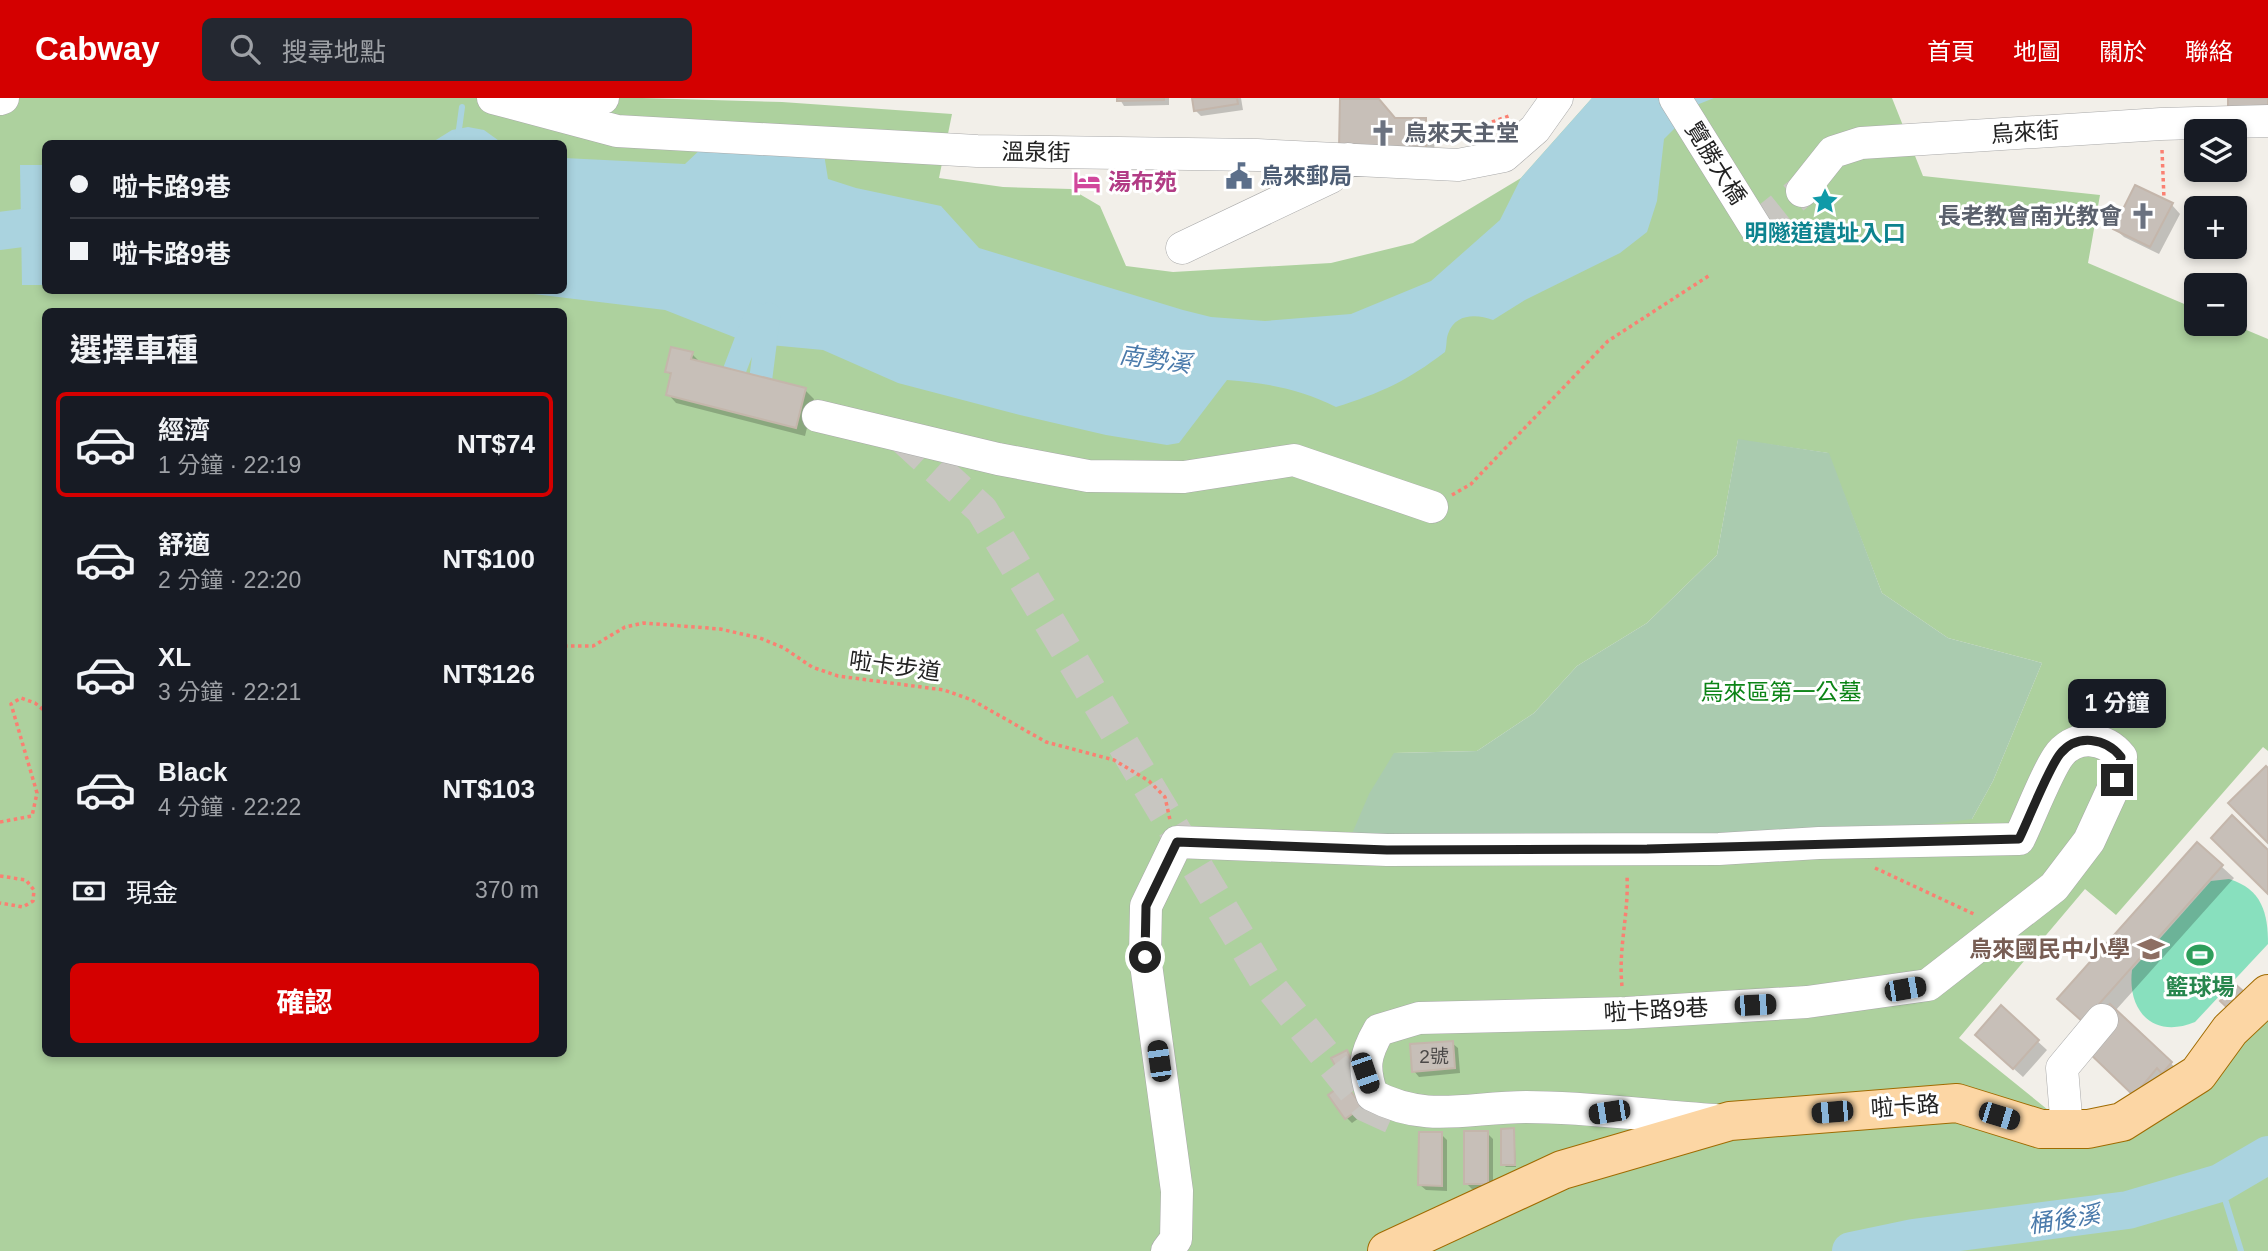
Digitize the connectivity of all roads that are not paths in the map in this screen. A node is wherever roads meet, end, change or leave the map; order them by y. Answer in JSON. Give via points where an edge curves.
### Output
{"nodes":[{"id":1,"x":494,"y":98,"type":"edge"},
{"id":2,"x":603,"y":98,"type":"edge"},
{"id":3,"x":1558,"y":98,"type":"edge"},
{"id":4,"x":1675,"y":98,"type":"edge"},
{"id":5,"x":532,"y":107,"type":"junction"},
{"id":6,"x":2268,"y":121,"type":"edge"},
{"id":7,"x":1348,"y":159,"type":"junction"},
{"id":8,"x":1802,"y":191,"type":"tunnel mouth"},
{"id":9,"x":1756,"y":228,"type":"dead end"},
{"id":10,"x":1182,"y":248,"type":"dead end"},
{"id":11,"x":818,"y":416,"type":"dead end"},
{"id":12,"x":1432,"y":507,"type":"road end"},
{"id":13,"x":2268,"y":995,"type":"edge"},
{"id":14,"x":2102,"y":1020,"type":"dead end"},
{"id":15,"x":1609,"y":1112,"type":"junction"},
{"id":16,"x":1730,"y":1121,"type":"junction"},
{"id":17,"x":1406,"y":1124,"type":"tunnel mouth"},
{"id":18,"x":2067,"y":1129,"type":"junction"},
{"id":19,"x":1167,"y":1251,"type":"edge"},
{"id":20,"x":1387,"y":1251,"type":"edge"}],
"edges":[{"from":1,"to":5,"type":"street","name":"溫泉街"},
{"from":2,"to":5,"type":"street"},
{"from":3,"to":7,"type":"street","name":"溫泉街","via":[[1535,129],[1504,156],[1458,165]]},
{"from":4,"to":9,"type":"street","name":"覽勝大橋"},
{"from":5,"to":7,"type":"street","name":"溫泉街","via":[[617,131],[977,151]]},
{"from":6,"to":8,"type":"street","name":"烏來街","via":[[1861,143],[1833,152]]},
{"from":7,"to":10,"type":"street","via":[[1331,177]]},
{"from":11,"to":12,"type":"street","via":[[1088,476],[1184,477],[1294,460]]},
{"from":13,"to":18,"type":"main road","name":"啦卡路","via":[[2230,1030],[2198,1074],[2122,1122]]},
{"from":14,"to":18,"type":"street","via":[[2062,1068]]},
{"from":15,"to":16,"type":"street","name":"啦卡路9巷"},
{"from":15,"to":17,"type":"street","via":[[1543,1123]]},
{"from":15,"to":19,"type":"street","name":"啦卡路9巷","via":[[1526,1107],[1443,1113],[1399,1109],[1373,1095],[1365,1073],[1369,1048],[1379,1030],[1419,1018],[1626,1013],[1807,1002],[1928,985],[2054,887],[2089,841],[2117,780],[2121,757],[2112,746],[2092,739],[2060,754],[2019,839],[1373,850],[1177,842],[1146,906],[1145,957],[1177,1191],[1176,1239]]},
{"from":16,"to":18,"type":"main road","name":"啦卡路","via":[[1957,1103],[2041,1129]]},
{"from":16,"to":20,"type":"main road","name":"啦卡路","via":[[1562,1170]]}]}
